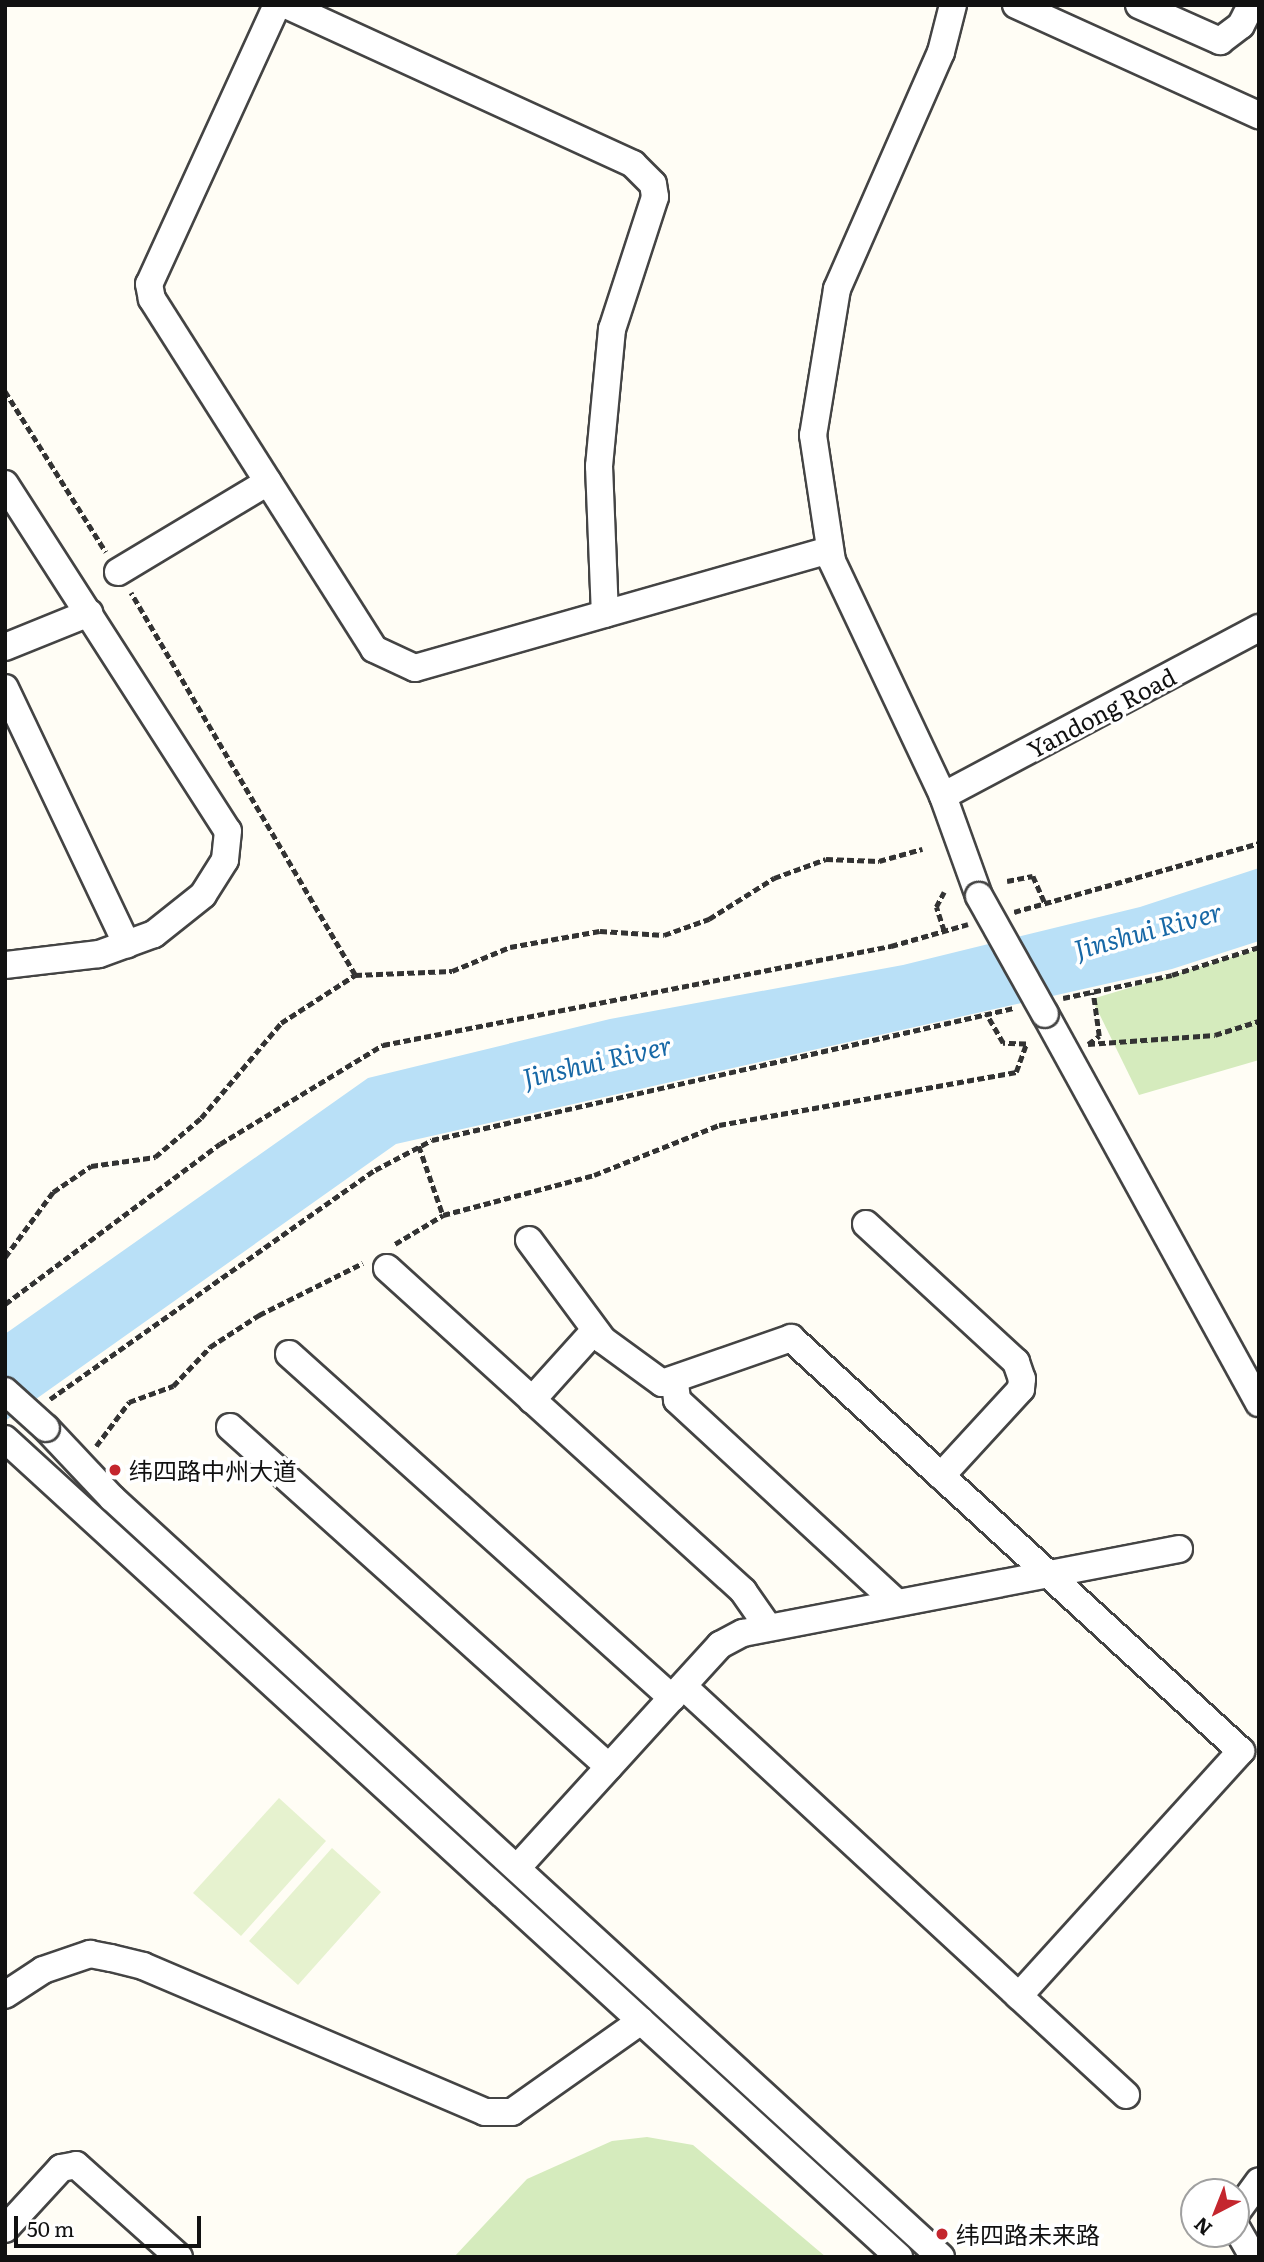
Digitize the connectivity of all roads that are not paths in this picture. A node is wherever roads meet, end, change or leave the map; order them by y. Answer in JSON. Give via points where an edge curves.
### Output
{"nodes":[{"id":1,"x":277,"y":5,"type":"edge"},
{"id":2,"x":286,"y":5,"type":"edge"},
{"id":3,"x":953,"y":5,"type":"edge"},
{"id":4,"x":1016,"y":5,"type":"edge"},
{"id":5,"x":1139,"y":5,"type":"edge"},
{"id":6,"x":1251,"y":5,"type":"edge"},
{"id":7,"x":1259,"y":115,"type":"edge"},
{"id":8,"x":268,"y":482,"type":"junction"},
{"id":9,"x":5,"y":484,"type":"edge"},
{"id":10,"x":16,"y":522,"type":"edge"},
{"id":11,"x":829,"y":550,"type":"junction"},
{"id":12,"x":118,"y":572,"type":"road end"},
{"id":13,"x":89,"y":613,"type":"junction"},
{"id":14,"x":605,"y":614,"type":"junction"},
{"id":15,"x":1259,"y":628,"type":"edge"},
{"id":16,"x":5,"y":647,"type":"edge"},
{"id":17,"x":5,"y":688,"type":"edge"},
{"id":18,"x":943,"y":796,"type":"junction"},
{"id":19,"x":127,"y":945,"type":"junction"},
{"id":20,"x":5,"y":965,"type":"edge"},
{"id":21,"x":866,"y":1224,"type":"dead end"},
{"id":22,"x":529,"y":1240,"type":"dead end"},
{"id":23,"x":387,"y":1268,"type":"dead end"},
{"id":24,"x":595,"y":1330,"type":"junction"},
{"id":25,"x":289,"y":1354,"type":"dead end"},
{"id":26,"x":675,"y":1382,"type":"junction"},
{"id":27,"x":5,"y":1391,"type":"edge"},
{"id":28,"x":532,"y":1400,"type":"junction"},
{"id":29,"x":1259,"y":1403,"type":"edge"},
{"id":30,"x":230,"y":1427,"type":"dead end"},
{"id":31,"x":12,"y":1445,"type":"edge"},
{"id":32,"x":941,"y":1476,"type":"junction"},
{"id":33,"x":1180,"y":1549,"type":"dead end"},
{"id":34,"x":1047,"y":1573,"type":"junction"},
{"id":35,"x":895,"y":1601,"type":"junction"},
{"id":36,"x":766,"y":1624,"type":"junction"},
{"id":37,"x":677,"y":1692,"type":"junction"},
{"id":38,"x":609,"y":1767,"type":"junction"},
{"id":39,"x":517,"y":1868,"type":"junction"},
{"id":40,"x":5,"y":1996,"type":"edge"},
{"id":41,"x":1019,"y":1996,"type":"junction"},
{"id":42,"x":641,"y":2021,"type":"junction"},
{"id":43,"x":1126,"y":2095,"type":"dead end"},
{"id":44,"x":5,"y":2229,"type":"edge"},
{"id":45,"x":179,"y":2257,"type":"edge"},
{"id":46,"x":899,"y":2257,"type":"edge"},
{"id":47,"x":942,"y":2257,"type":"edge"}],
"edges":[{"from":1,"to":8,"type":"street","via":[[149,284],[152,299]]},
{"from":2,"to":14,"type":"street","via":[[633,164],[653,184],[655,197],[611,329],[598,466]]},
{"from":3,"to":11,"type":"street","via":[[941,52],[838,289],[813,435]]},
{"from":4,"to":7,"type":"street"},
{"from":5,"to":6,"type":"street","via":[[1220,41],[1241,25]]},
{"from":8,"to":12,"type":"street"},
{"from":8,"to":14,"type":"street","via":[[374,649],[403,667]]},
{"from":9,"to":10,"type":"street"},
{"from":10,"to":13,"type":"street"},
{"from":11,"to":14,"type":"street"},
{"from":11,"to":18,"type":"street"},
{"from":13,"to":16,"type":"street"},
{"from":13,"to":19,"type":"street","via":[[228,831],[225,860],[203,895],[154,934]]},
{"from":15,"to":18,"type":"street","name":"Yandong Road"},
{"from":17,"to":19,"type":"street"},
{"from":18,"to":29,"type":"street","bridge":true,"via":[[980,908],[1041,1006]]},
{"from":19,"to":20,"type":"street"},
{"from":21,"to":32,"type":"street","via":[[1019,1371],[1021,1389]]},
{"from":22,"to":24,"type":"street"},
{"from":23,"to":28,"type":"street"},
{"from":24,"to":26,"type":"street","via":[[647,1375]]},
{"from":24,"to":28,"type":"street"},
{"from":25,"to":37,"type":"street"},
{"from":26,"to":32,"type":"street","via":[[778,1338],[791,1338]]},
{"from":26,"to":35,"type":"street","via":[[677,1400]]},
{"from":27,"to":39,"type":"street","bridge":true,"via":[[42,1417],[111,1498]]},
{"from":28,"to":36,"type":"street","via":[[743,1591]]},
{"from":30,"to":38,"type":"street"},
{"from":31,"to":42,"type":"street"},
{"from":32,"to":34,"type":"street"},
{"from":33,"to":34,"type":"street"},
{"from":34,"to":35,"type":"street"},
{"from":34,"to":41,"type":"street","via":[[1241,1751]]},
{"from":35,"to":36,"type":"street"},
{"from":36,"to":37,"type":"street","via":[[720,1645]]},
{"from":37,"to":38,"type":"street"},
{"from":37,"to":41,"type":"street"},
{"from":38,"to":39,"type":"street"},
{"from":39,"to":47,"type":"street"},
{"from":40,"to":42,"type":"street","via":[[43,1970],[90,1954],[111,1958],[485,2112],[512,2112]]},
{"from":41,"to":43,"type":"street"},
{"from":42,"to":46,"type":"street"},
{"from":44,"to":45,"type":"street","via":[[61,2168],[76,2165]]}]}
